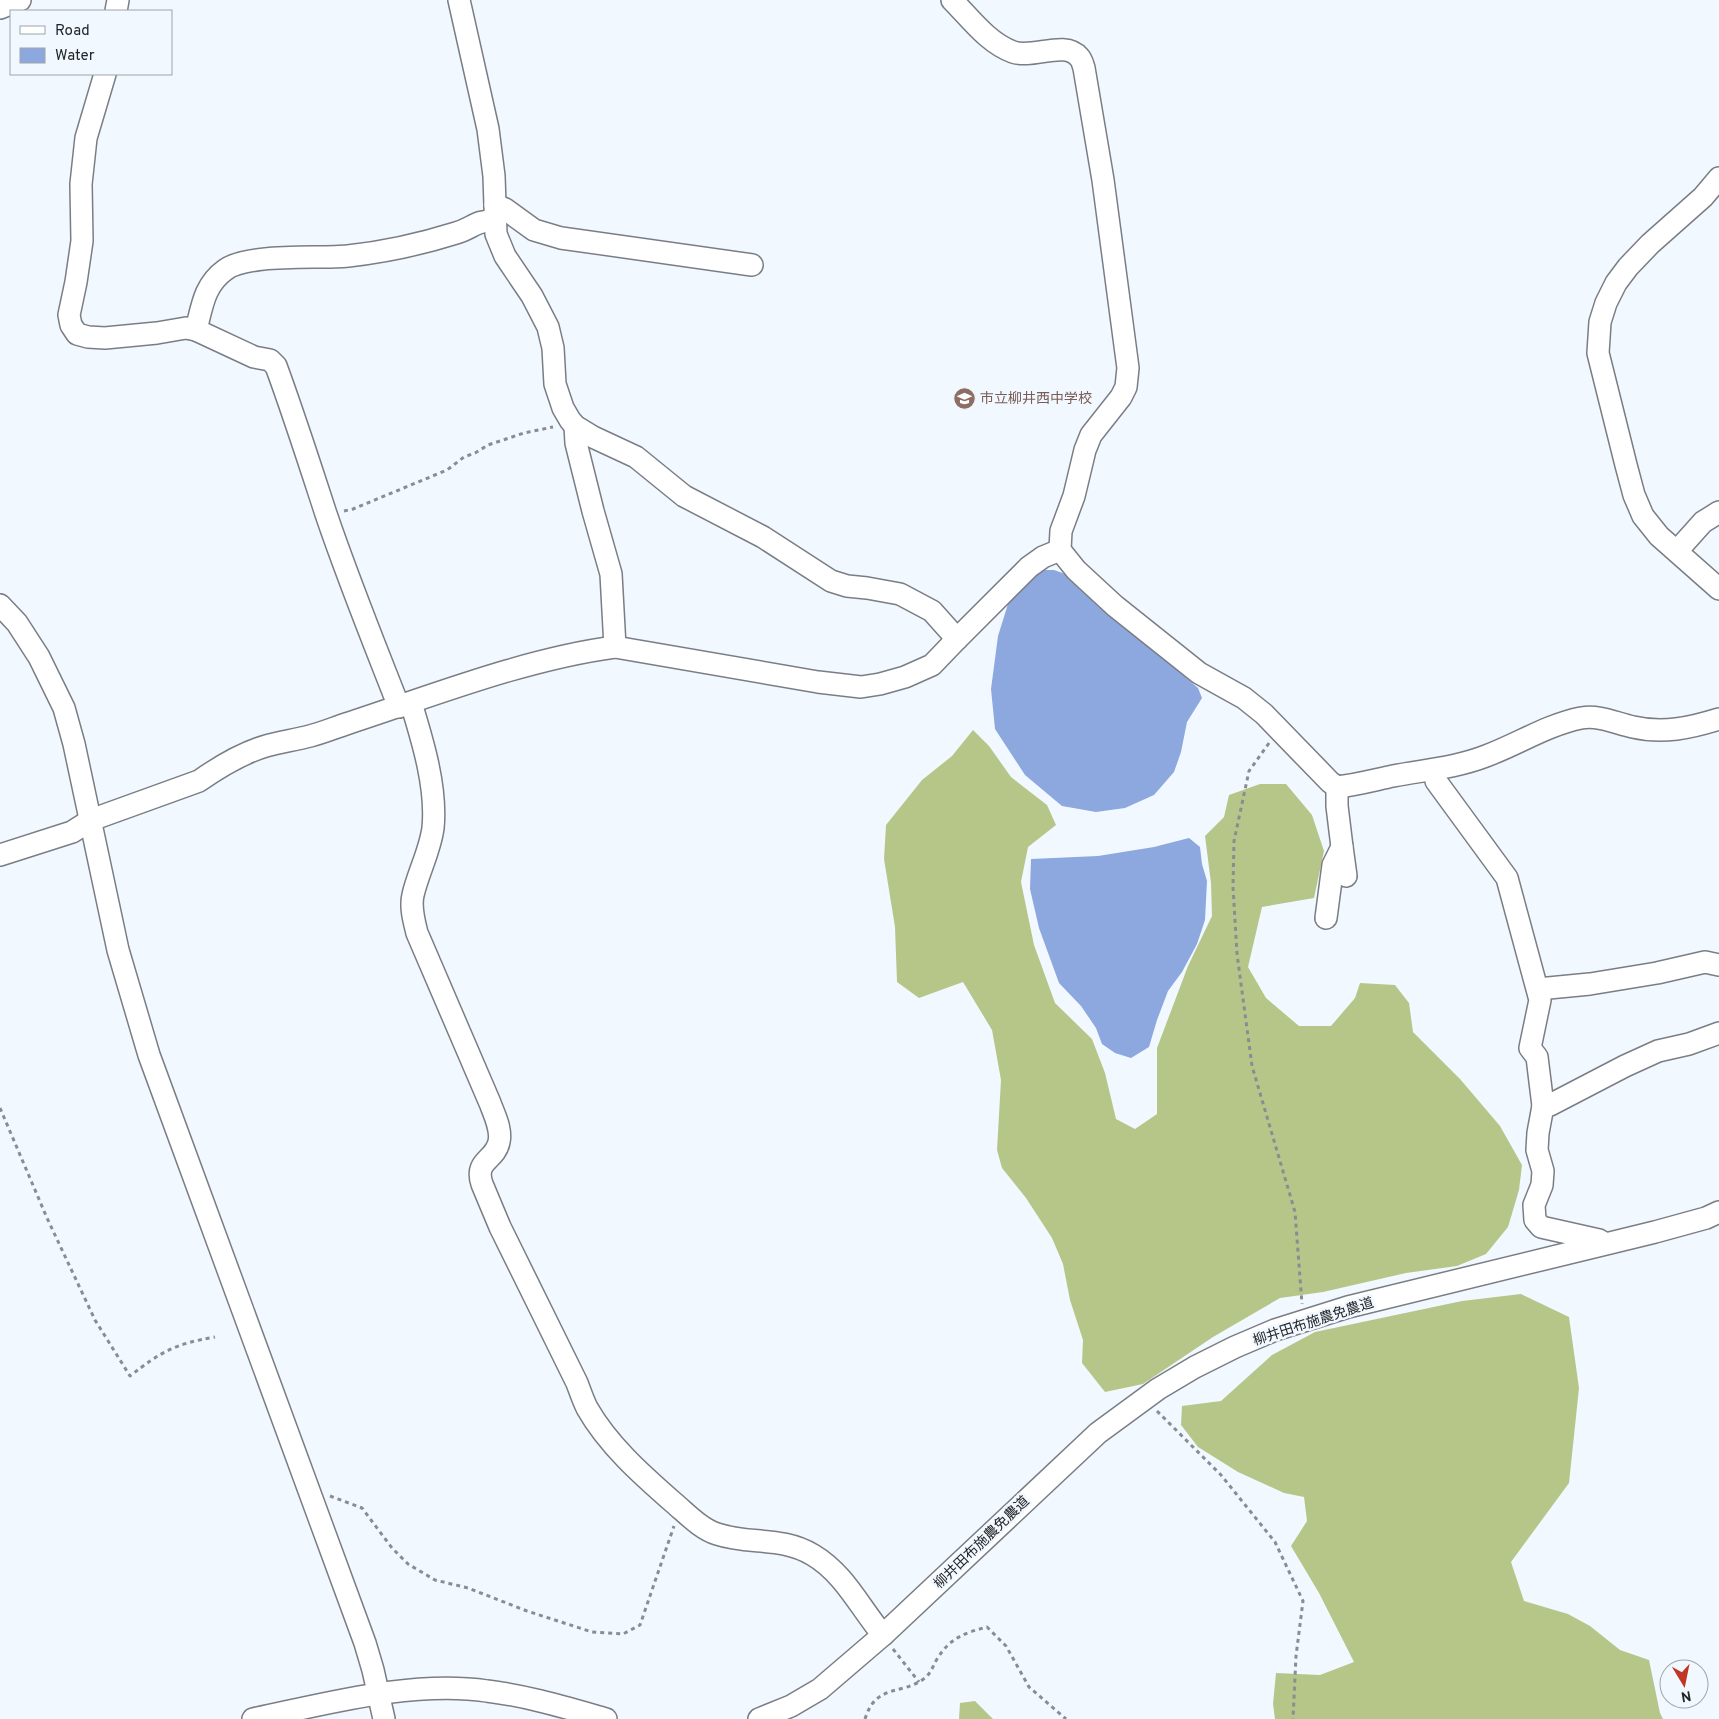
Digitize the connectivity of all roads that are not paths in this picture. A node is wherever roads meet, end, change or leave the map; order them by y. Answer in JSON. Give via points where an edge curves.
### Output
{"nodes":[{"id":1,"x":20,"y":0,"type":"edge"},
{"id":2,"x":459,"y":0,"type":"edge"},
{"id":3,"x":952,"y":0,"type":"edge"},
{"id":4,"x":0,"y":8,"type":"edge"},
{"id":5,"x":105,"y":75,"type":"edge"},
{"id":6,"x":1719,"y":178,"type":"edge"},
{"id":7,"x":495,"y":213,"type":"junction"},
{"id":8,"x":752,"y":265,"type":"dead end"},
{"id":9,"x":196,"y":330,"type":"junction"},
{"id":10,"x":572,"y":423,"type":"junction"},
{"id":11,"x":1719,"y":512,"type":"edge"},
{"id":12,"x":1060,"y":550,"type":"junction"},
{"id":13,"x":1677,"y":551,"type":"junction"},
{"id":14,"x":1719,"y":589,"type":"edge"},
{"id":15,"x":0,"y":605,"type":"edge"},
{"id":16,"x":956,"y":640,"type":"junction"},
{"id":17,"x":615,"y":648,"type":"junction"},
{"id":18,"x":405,"y":705,"type":"junction"},
{"id":19,"x":1719,"y":719,"type":"edge"},
{"id":20,"x":1435,"y":770,"type":"junction"},
{"id":21,"x":1337,"y":787,"type":"junction"},
{"id":22,"x":90,"y":820,"type":"junction"},
{"id":23,"x":1342,"y":847,"type":"junction"},
{"id":24,"x":0,"y":855,"type":"edge"},
{"id":25,"x":1346,"y":876,"type":"dead end"},
{"id":26,"x":1326,"y":918,"type":"dead end"},
{"id":27,"x":1719,"y":965,"type":"edge"},
{"id":28,"x":1538,"y":989,"type":"junction"},
{"id":29,"x":1719,"y":1033,"type":"edge"},
{"id":30,"x":1543,"y":1106,"type":"junction"},
{"id":31,"x":1719,"y":1212,"type":"edge"},
{"id":32,"x":1604,"y":1244,"type":"junction"},
{"id":33,"x":883,"y":1635,"type":"junction"},
{"id":34,"x":379,"y":1694,"type":"junction"},
{"id":35,"x":253,"y":1719,"type":"edge"},
{"id":36,"x":384,"y":1719,"type":"edge"},
{"id":37,"x":606,"y":1719,"type":"edge"},
{"id":38,"x":760,"y":1719,"type":"edge"}],
"edges":[{"from":1,"to":4,"type":"street"},
{"from":2,"to":7,"type":"street","via":[[488,129]]},
{"from":3,"to":12,"type":"street","via":[[996,44],[1024,54],[1069,50],[1079,57],[1084,68],[1103,180],[1128,368],[1126,387],[1121,397],[1100,421],[1084,450]]},
{"from":5,"to":9,"type":"street","via":[[86,138],[81,184],[82,240],[69,315],[71,325],[77,334],[105,338],[186,328]]},
{"from":6,"to":13,"type":"street","via":[[1704,197],[1628,267],[1606,303],[1600,322],[1598,352],[1634,495],[1643,516]]},
{"from":7,"to":8,"type":"street","via":[[505,209],[534,230],[561,238]]},
{"from":7,"to":9,"type":"street","via":[[458,233],[405,246],[330,258],[262,259],[239,263],[225,270],[206,291]]},
{"from":7,"to":10,"type":"street","via":[[496,234],[505,256],[548,327],[555,384]]},
{"from":9,"to":18,"type":"street","via":[[254,357],[270,360],[276,366],[367,625]]},
{"from":10,"to":16,"type":"street","via":[[636,457],[684,496],[763,537],[831,582],[900,594],[932,611]]},
{"from":10,"to":17,"type":"street","via":[[611,574]]},
{"from":11,"to":13,"type":"street","via":[[1703,522]]},
{"from":12,"to":16,"type":"street","via":[[1029,567]]},
{"from":12,"to":21,"type":"street","via":[[1076,570],[1115,606],[1199,673],[1244,698],[1264,714]]},
{"from":13,"to":14,"type":"street"},
{"from":15,"to":22,"type":"street","via":[[17,623],[39,656],[60,699],[74,744]]},
{"from":16,"to":17,"type":"street","via":[[932,664],[905,677],[861,686]]},
{"from":17,"to":18,"type":"street","via":[[546,660]]},
{"from":18,"to":22,"type":"street","via":[[312,736],[265,746],[212,772],[199,782]]},
{"from":18,"to":33,"type":"street","via":[[419,730],[435,806],[422,872],[413,896],[417,933],[498,1124],[499,1141],[480,1169],[479,1177],[586,1407],[608,1438],[645,1478],[698,1523],[716,1534],[741,1540],[771,1541],[799,1548],[814,1556],[830,1568],[856,1597]]},
{"from":19,"to":20,"type":"street","via":[[1677,730],[1659,730],[1600,718],[1582,718],[1550,727],[1486,756]]},
{"from":20,"to":21,"type":"street"},
{"from":20,"to":28,"type":"street","via":[[1436,781],[1507,878]]},
{"from":21,"to":23,"type":"street"},
{"from":22,"to":24,"type":"street","via":[[72,832]]},
{"from":22,"to":34,"type":"street","via":[[128,990],[149,1055],[365,1643]]},
{"from":23,"to":25,"type":"street"},
{"from":23,"to":26,"type":"street","via":[[1333,865]]},
{"from":27,"to":28,"type":"street","via":[[1705,962],[1590,984]]},
{"from":28,"to":30,"type":"street","via":[[1540,1000],[1530,1048],[1537,1057]]},
{"from":29,"to":30,"type":"street","via":[[1658,1051]]},
{"from":30,"to":32,"type":"street","via":[[1537,1150],[1543,1171],[1542,1185],[1534,1205],[1535,1220],[1541,1227],[1599,1240]]},
{"from":31,"to":32,"type":"street","name":"柳井田布施農免農道"},
{"from":32,"to":33,"type":"street","name":"柳井田布施農免農道","via":[[1348,1307],[1274,1330],[1195,1367],[1158,1389],[1098,1433]]},
{"from":33,"to":38,"type":"street","name":"柳井田布施農免農道","via":[[820,1689]]},
{"from":34,"to":35,"type":"street"},
{"from":34,"to":36,"type":"street"},
{"from":34,"to":37,"type":"street","via":[[439,1689],[486,1690],[534,1699]]}]}
